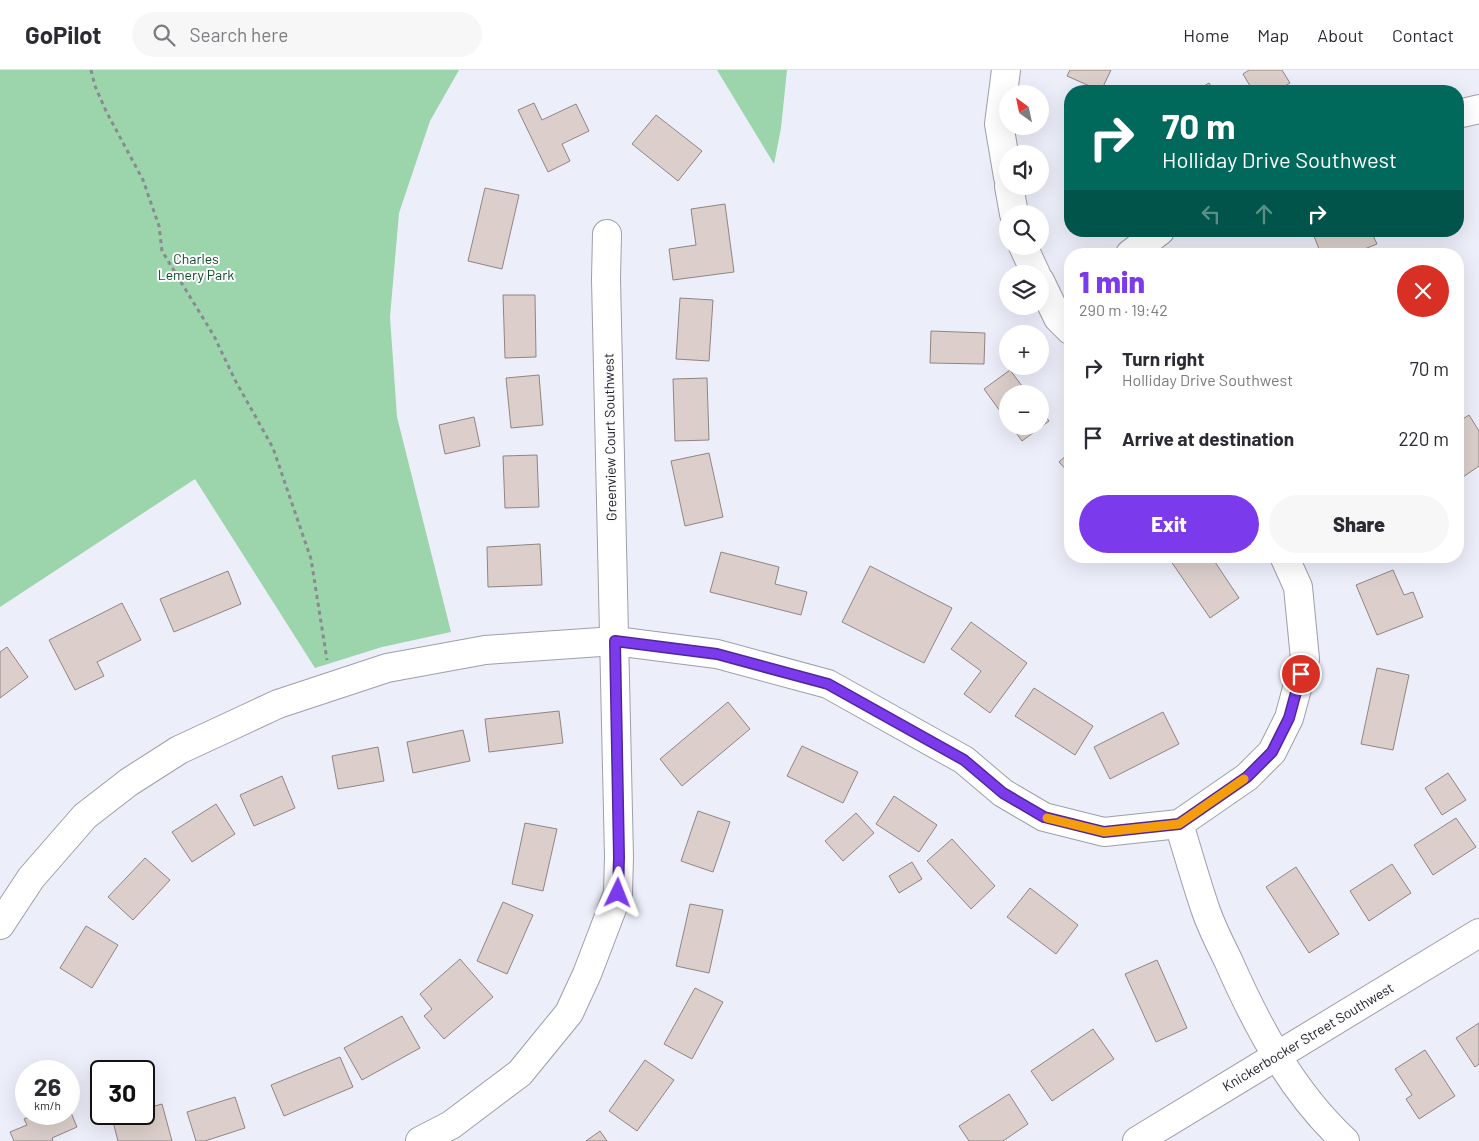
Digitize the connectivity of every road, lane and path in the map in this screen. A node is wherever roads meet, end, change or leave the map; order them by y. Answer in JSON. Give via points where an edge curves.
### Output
{"nodes":[{"id":1,"x":91,"y":70,"type":"edge"},
{"id":2,"x":1006,"y":70,"type":"edge"},
{"id":3,"x":1479,"y":109,"type":"edge"},
{"id":4,"x":1464,"y":113,"type":"edge"},
{"id":5,"x":1002,"y":145,"type":"edge"},
{"id":6,"x":608,"y":234,"type":"dead end"},
{"id":7,"x":1152,"y":237,"type":"edge"},
{"id":8,"x":1138,"y":248,"type":"edge"},
{"id":9,"x":1049,"y":294,"type":"edge"},
{"id":10,"x":1064,"y":315,"type":"edge"},
{"id":11,"x":1287,"y":563,"type":"edge"},
{"id":12,"x":615,"y":641,"type":"junction"},
{"id":13,"x":331,"y":687,"type":"junction"},
{"id":14,"x":1179,"y":824,"type":"junction"},
{"id":15,"x":0,"y":925,"type":"edge"},
{"id":16,"x":1479,"y":933,"type":"edge"},
{"id":17,"x":1277,"y":1055,"type":"junction"},
{"id":18,"x":420,"y":1141,"type":"edge"},
{"id":19,"x":1137,"y":1141,"type":"edge"},
{"id":20,"x":1345,"y":1141,"type":"edge"}],
"edges":[{"from":1,"to":13,"type":"path","via":[[106,110],[143,180],[158,226],[162,251],[214,336],[273,448],[311,559]]},
{"from":2,"to":5,"type":"street","via":[[998,124]]},
{"from":3,"to":4,"type":"street"},
{"from":6,"to":12,"type":"street","name":"Greenview Court Southwest","via":[[606,279]]},
{"from":7,"to":8,"type":"street"},
{"from":9,"to":10,"type":"street"},
{"from":11,"to":14,"type":"street","via":[[1298,587],[1305,659],[1289,718],[1272,752],[1247,777]]},
{"from":12,"to":13,"type":"street","via":[[486,650],[387,668]]},
{"from":12,"to":14,"type":"street","via":[[717,654],[828,684],[964,760],[1003,793],[1044,817],[1104,832]]},
{"from":12,"to":18,"type":"street","name":"Greenview Court Southwest","via":[[618,893],[588,974],[569,1013],[520,1073],[451,1125]]},
{"from":13,"to":15,"type":"street","via":[[278,704],[180,750],[129,782],[86,816],[31,878]]},
{"from":14,"to":17,"type":"street","via":[[1207,913],[1245,999]]},
{"from":16,"to":17,"type":"street","name":"Knickerbocker Street Southwest"},
{"from":17,"to":19,"type":"street","name":"Knickerbocker Street Southwest"},
{"from":17,"to":20,"type":"street","via":[[1298,1089]]}]}
